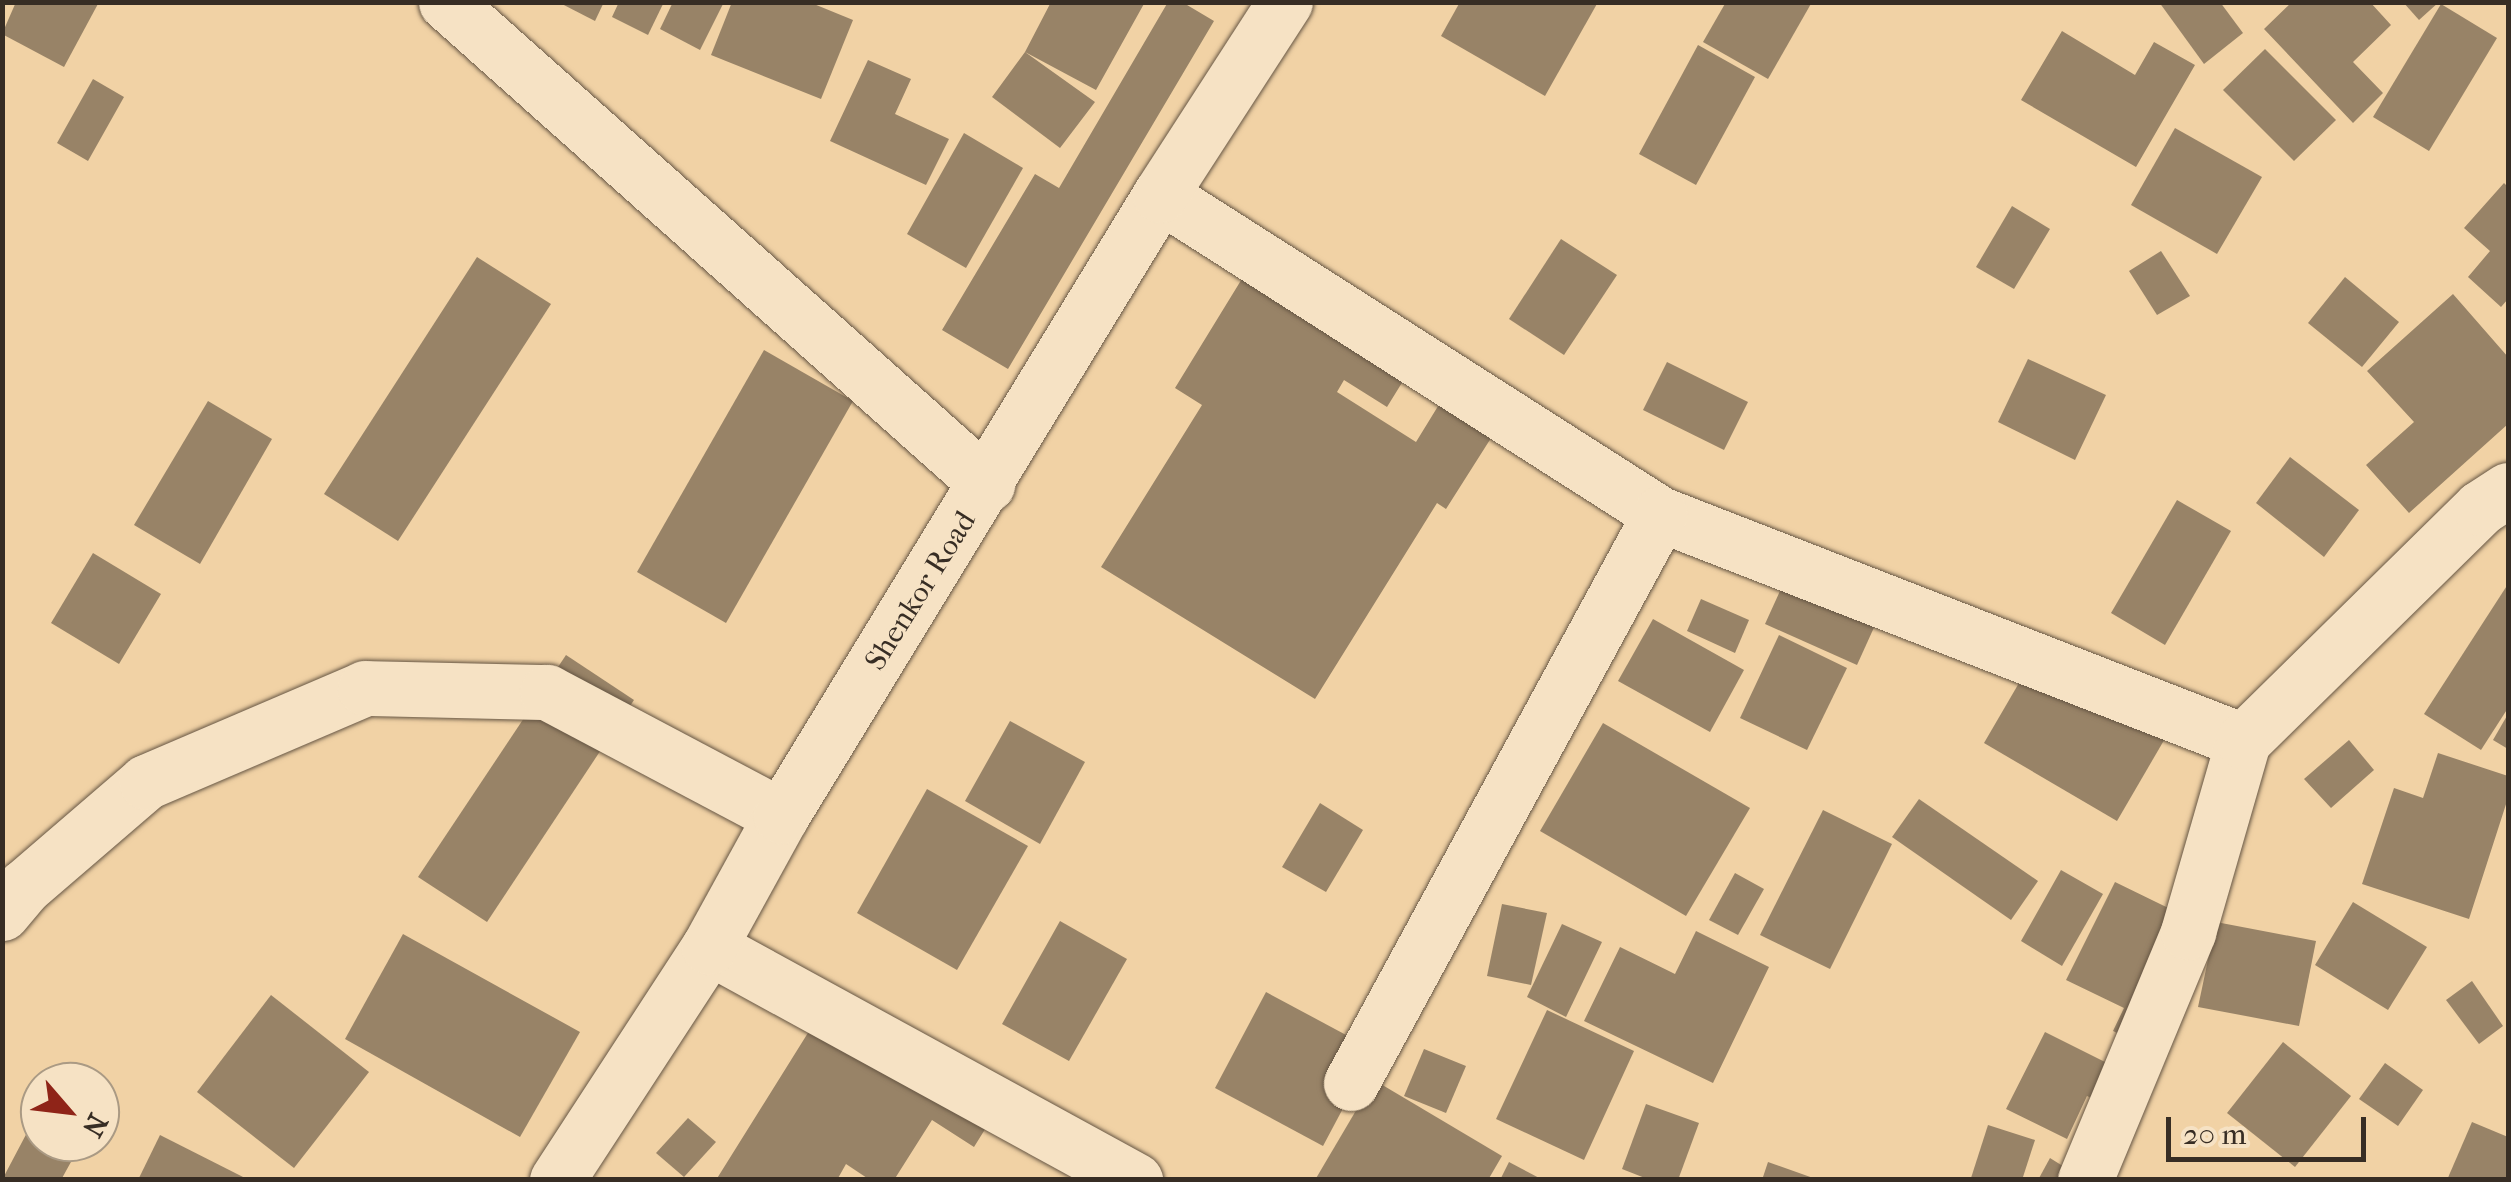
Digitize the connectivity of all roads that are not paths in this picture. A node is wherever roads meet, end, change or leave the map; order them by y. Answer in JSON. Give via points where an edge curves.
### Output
{"nodes":[{"id":1,"x":446,"y":2,"type":"edge"},
{"id":2,"x":1286,"y":2,"type":"edge"},
{"id":3,"x":1160,"y":196,"type":"junction"},
{"id":4,"x":987,"y":484,"type":"junction"},
{"id":5,"x":2508,"y":490,"type":"edge"},
{"id":6,"x":1660,"y":514,"type":"junction"},
{"id":7,"x":2243,"y":742,"type":"junction"},
{"id":8,"x":781,"y":816,"type":"junction"},
{"id":9,"x":2,"y":913,"type":"edge"},
{"id":10,"x":709,"y":947,"type":"junction"},
{"id":11,"x":1351,"y":1083,"type":"dead end"},
{"id":12,"x":557,"y":1180,"type":"edge"},
{"id":13,"x":1135,"y":1180,"type":"edge"},
{"id":14,"x":2085,"y":1180,"type":"edge"}],
"edges":[{"from":1,"to":4,"type":"street"},
{"from":2,"to":3,"type":"street","name":"Shenkor Road"},
{"from":3,"to":4,"type":"street","name":"Shenkor Road"},
{"from":3,"to":6,"type":"street"},
{"from":4,"to":8,"type":"street","name":"Shenkor Road"},
{"from":5,"to":7,"type":"street","via":[[2480,508]]},
{"from":6,"to":7,"type":"street"},
{"from":6,"to":11,"type":"street"},
{"from":7,"to":14,"type":"street","via":[[2188,932]]},
{"from":8,"to":9,"type":"street","via":[[547,692],[365,688],[146,782]]},
{"from":8,"to":10,"type":"street","name":"Shenkor Road"},
{"from":10,"to":12,"type":"street","name":"Shenkor Road"},
{"from":10,"to":13,"type":"street"}]}
